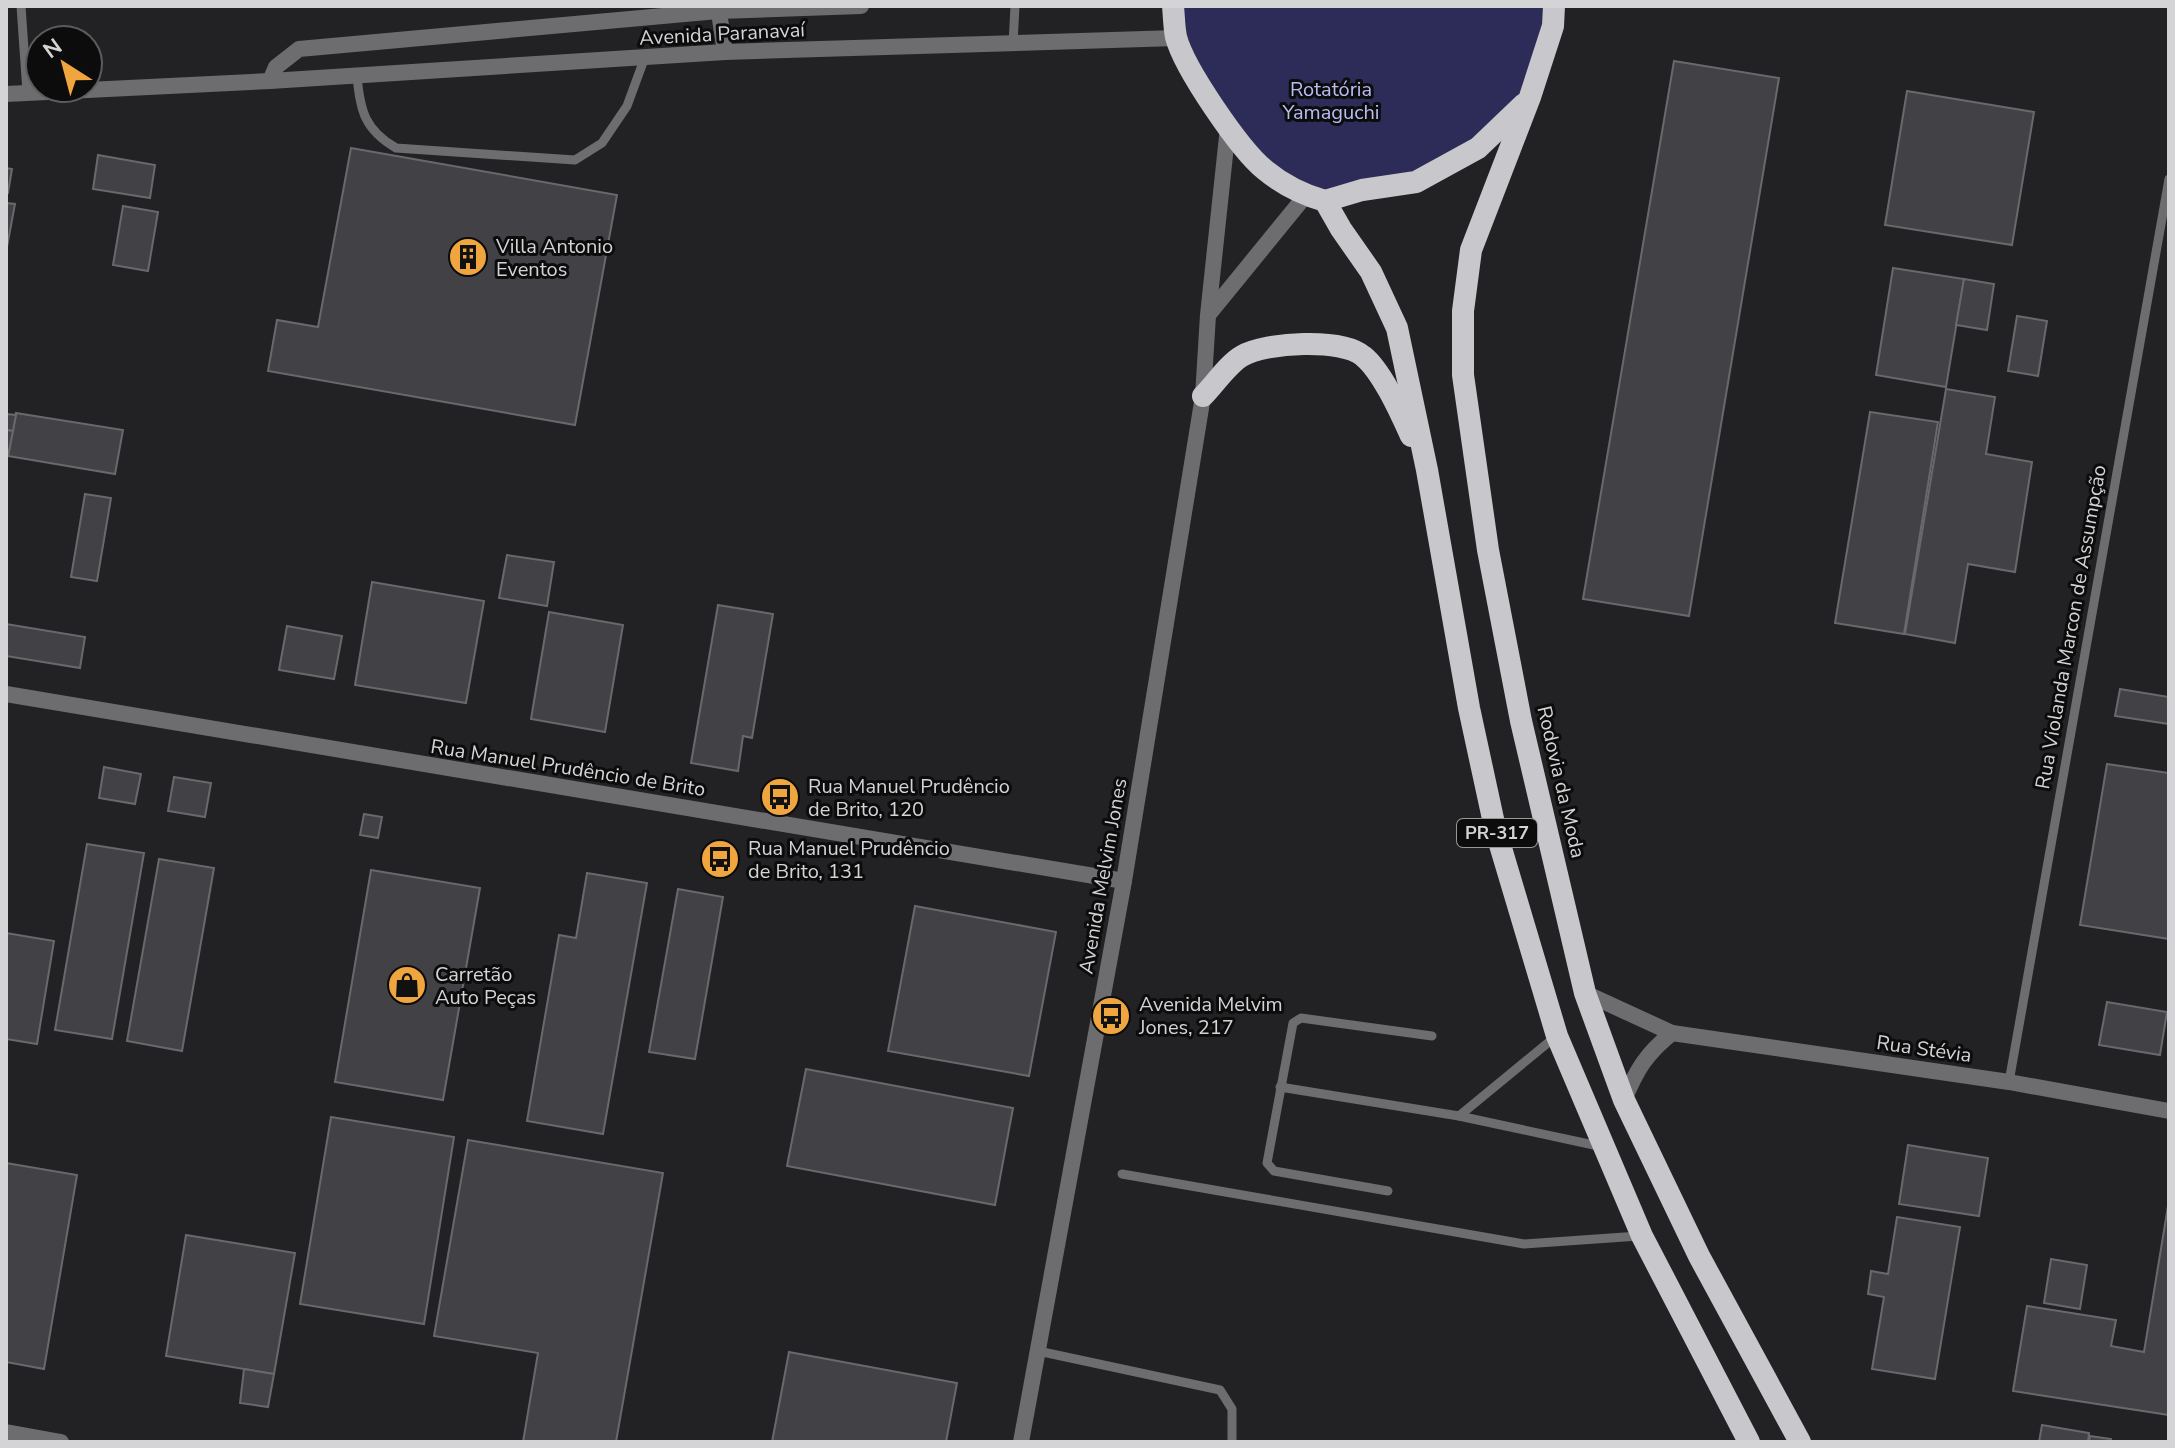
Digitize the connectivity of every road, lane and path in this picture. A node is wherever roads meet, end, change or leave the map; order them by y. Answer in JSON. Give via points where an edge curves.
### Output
{"nodes":[{"id":1,"x":21,"y":6,"type":"edge"},
{"id":2,"x":861,"y":6,"type":"edge"},
{"id":3,"x":1015,"y":6,"type":"edge"},
{"id":4,"x":1173,"y":6,"type":"edge"},
{"id":5,"x":1554,"y":6,"type":"edge"},
{"id":6,"x":718,"y":8,"type":"edge"},
{"id":7,"x":1176,"y":38,"type":"junction"},
{"id":8,"x":1013,"y":44,"type":"junction"},
{"id":9,"x":24,"y":49,"type":"edge"},
{"id":10,"x":725,"y":52,"type":"junction"},
{"id":11,"x":645,"y":57,"type":"junction"},
{"id":12,"x":357,"y":76,"type":"junction"},
{"id":13,"x":270,"y":81,"type":"junction"},
{"id":14,"x":104,"y":89,"type":"edge"},
{"id":15,"x":1530,"y":97,"type":"junction"},
{"id":16,"x":1228,"y":127,"type":"junction"},
{"id":17,"x":2169,"y":179,"type":"edge"},
{"id":18,"x":1316,"y":198,"type":"junction"},
{"id":19,"x":1208,"y":315,"type":"junction"},
{"id":20,"x":1203,"y":396,"type":"junction"},
{"id":21,"x":1427,"y":470,"type":"junction"},
{"id":22,"x":6,"y":694,"type":"edge"},
{"id":23,"x":1124,"y":881,"type":"junction"},
{"id":24,"x":1585,"y":993,"type":"junction"},
{"id":25,"x":1672,"y":1033,"type":"junction"},
{"id":26,"x":1432,"y":1036,"type":"dead end"},
{"id":27,"x":1557,"y":1036,"type":"junction"},
{"id":28,"x":2009,"y":1082,"type":"junction"},
{"id":29,"x":1280,"y":1087,"type":"junction"},
{"id":30,"x":1624,"y":1100,"type":"junction"},
{"id":31,"x":2169,"y":1111,"type":"edge"},
{"id":32,"x":1459,"y":1116,"type":"junction"},
{"id":33,"x":1603,"y":1147,"type":"junction"},
{"id":34,"x":1122,"y":1174,"type":"dead end"},
{"id":35,"x":1388,"y":1191,"type":"dead end"},
{"id":36,"x":1642,"y":1236,"type":"junction"},
{"id":37,"x":1038,"y":1351,"type":"junction"},
{"id":38,"x":6,"y":1432,"type":"edge"},
{"id":39,"x":61,"y":1442,"type":"edge"},
{"id":40,"x":1021,"y":1442,"type":"edge"},
{"id":41,"x":1232,"y":1442,"type":"edge"},
{"id":42,"x":1749,"y":1442,"type":"edge"},
{"id":43,"x":1800,"y":1442,"type":"edge"}],
"edges":[{"from":1,"to":9,"type":"lane"},
{"from":2,"to":6,"type":"street","name":"Avenida Paranavaí"},
{"from":3,"to":8,"type":"lane"},
{"from":4,"to":7,"type":"highway"},
{"from":5,"to":15,"type":"highway","via":[[1553,26]]},
{"from":6,"to":10,"type":"street"},
{"from":6,"to":13,"type":"street","name":"Avenida Paranavaí","via":[[299,49],[276,67]]},
{"from":7,"to":8,"type":"street","name":"Avenida Paranavaí"},
{"from":7,"to":16,"type":"highway"},
{"from":8,"to":10,"type":"street","name":"Avenida Paranavaí"},
{"from":10,"to":11,"type":"street","name":"Avenida Paranavaí"},
{"from":11,"to":12,"type":"street","name":"Avenida Paranavaí"},
{"from":11,"to":12,"type":"lane","via":[[627,106],[611,131],[575,160],[396,148],[375,136],[360,104]]},
{"from":12,"to":13,"type":"street","name":"Avenida Paranavaí"},
{"from":13,"to":14,"type":"street","name":"Avenida Paranavaí"},
{"from":15,"to":18,"type":"highway","via":[[1478,148],[1416,182]]},
{"from":15,"to":24,"type":"highway","name":"Rodovia da Moda","number":"PR-317","via":[[1471,250],[1463,311],[1463,375],[1515,690]]},
{"from":16,"to":18,"type":"highway","via":[[1264,170]]},
{"from":16,"to":19,"type":"street","name":"Avenida Melvim Jones"},
{"from":17,"to":28,"type":"lane","name":"Rua Violanda Marcon de Assumpção"},
{"from":18,"to":19,"type":"street"},
{"from":18,"to":21,"type":"highway","number":"PR-317","via":[[1371,272],[1397,328]]},
{"from":19,"to":20,"type":"street","name":"Avenida Melvim Jones"},
{"from":20,"to":21,"type":"highway","via":[[1242,356],[1277,346],[1321,342],[1363,354],[1393,396]]},
{"from":20,"to":23,"type":"street","name":"Avenida Melvim Jones"},
{"from":21,"to":27,"type":"highway","number":"PR-317","via":[[1495,828]]},
{"from":22,"to":23,"type":"street","name":"Rua Manuel Prudêncio de Brito"},
{"from":23,"to":37,"type":"street","name":"Avenida Melvim Jones"},
{"from":24,"to":25,"type":"street","name":"Rua Stévia"},
{"from":24,"to":30,"type":"highway","name":"Rodovia da Moda","number":"PR-317"},
{"from":25,"to":28,"type":"street","name":"Rua Stévia"},
{"from":25,"to":30,"type":"street","via":[[1645,1058]]},
{"from":26,"to":29,"type":"lane","via":[[1301,1018],[1293,1023]]},
{"from":27,"to":32,"type":"lane"},
{"from":27,"to":33,"type":"highway","number":"PR-317"},
{"from":28,"to":31,"type":"street","name":"Rua Stévia"},
{"from":29,"to":32,"type":"lane"},
{"from":29,"to":35,"type":"lane","via":[[1267,1163],[1274,1171]]},
{"from":30,"to":43,"type":"highway","name":"Rodovia da Moda","number":"PR-317","via":[[1699,1256]]},
{"from":32,"to":33,"type":"lane"},
{"from":33,"to":36,"type":"highway","number":"PR-317"},
{"from":34,"to":36,"type":"lane","via":[[1524,1244]]},
{"from":36,"to":42,"type":"highway","number":"PR-317"},
{"from":37,"to":40,"type":"street","name":"Avenida Melvim Jones"},
{"from":37,"to":41,"type":"lane","via":[[1220,1390],[1232,1409]]},
{"from":38,"to":39,"type":"street"}]}
